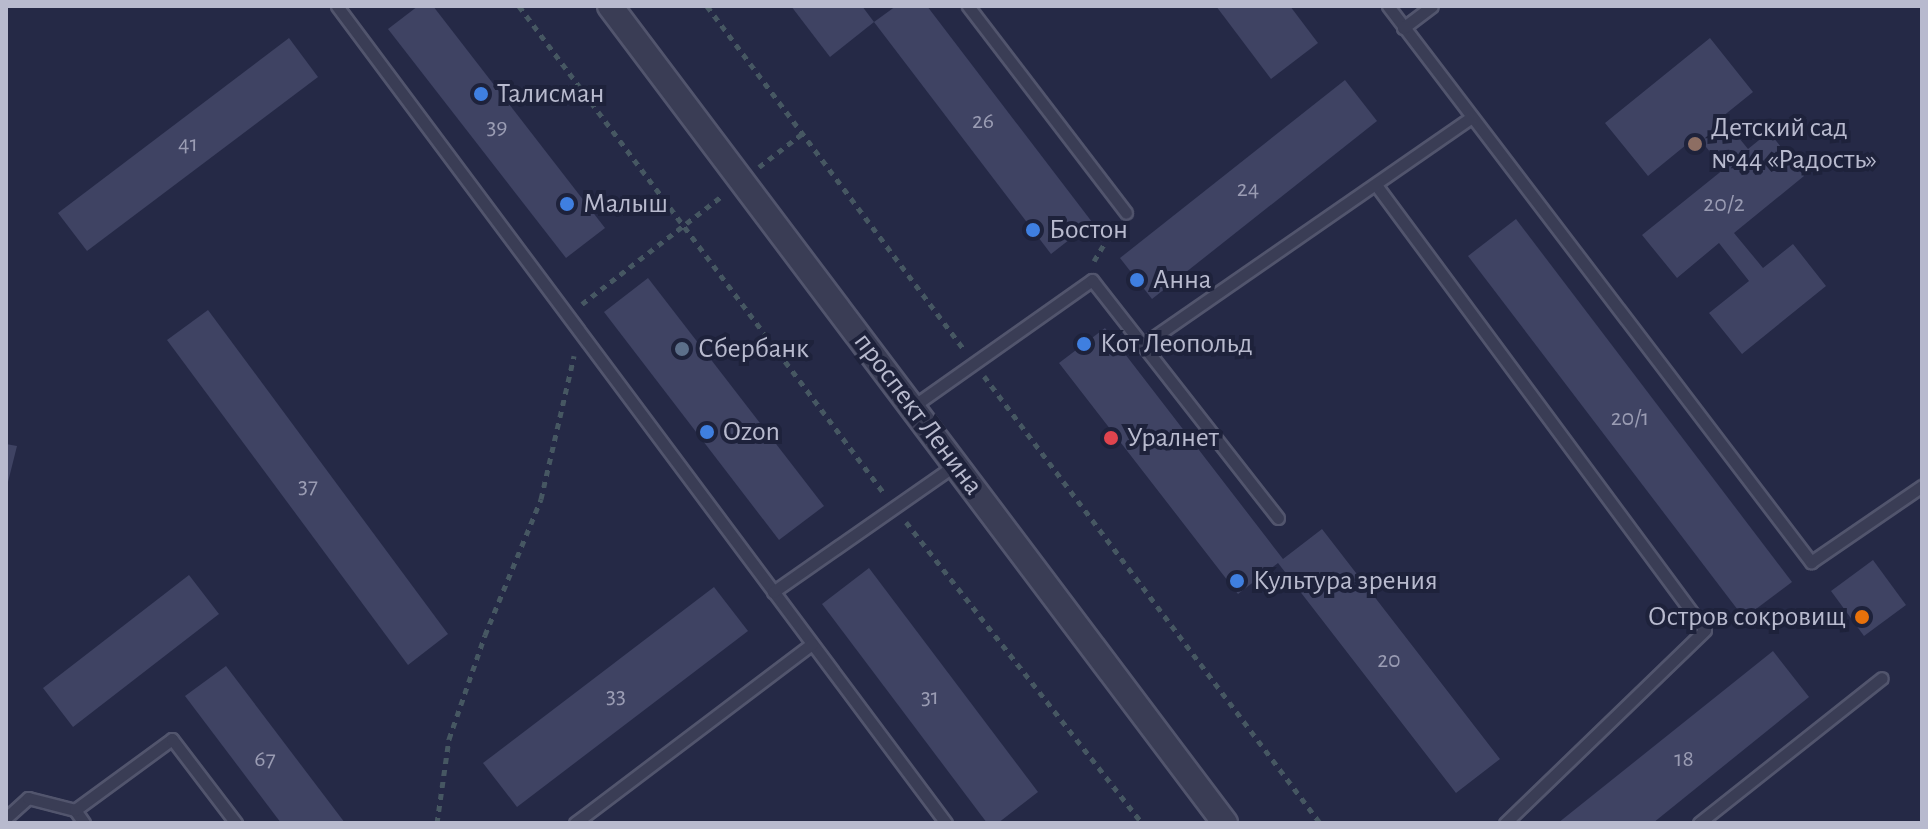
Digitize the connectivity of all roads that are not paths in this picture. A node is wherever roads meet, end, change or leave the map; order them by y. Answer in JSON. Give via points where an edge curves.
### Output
{"nodes":[{"id":1,"x":337,"y":6,"type":"edge"},
{"id":2,"x":610,"y":6,"type":"edge"},
{"id":3,"x":968,"y":6,"type":"edge"},
{"id":4,"x":1388,"y":6,"type":"edge"},
{"id":5,"x":1432,"y":6,"type":"edge"},
{"id":6,"x":1403,"y":28,"type":"junction"},
{"id":7,"x":1469,"y":119,"type":"junction"},
{"id":8,"x":1376,"y":185,"type":"junction"},
{"id":9,"x":1126,"y":213,"type":"road end"},
{"id":10,"x":1144,"y":344,"type":"junction"},
{"id":11,"x":912,"y":407,"type":"junction"},
{"id":12,"x":956,"y":464,"type":"junction"},
{"id":13,"x":1922,"y":486,"type":"edge"},
{"id":14,"x":1278,"y":518,"type":"dead end"},
{"id":15,"x":773,"y":592,"type":"junction"},
{"id":16,"x":812,"y":644,"type":"junction"},
{"id":17,"x":1882,"y":678,"type":"dead end"},
{"id":18,"x":75,"y":810,"type":"junction"},
{"id":19,"x":6,"y":818,"type":"edge"},
{"id":20,"x":84,"y":823,"type":"edge"},
{"id":21,"x":236,"y":823,"type":"edge"},
{"id":22,"x":575,"y":823,"type":"edge"},
{"id":23,"x":946,"y":823,"type":"edge"},
{"id":24,"x":1225,"y":823,"type":"edge"},
{"id":25,"x":1505,"y":823,"type":"edge"},
{"id":26,"x":1699,"y":823,"type":"edge"}],
"edges":[{"from":1,"to":15,"type":"lane"},
{"from":2,"to":11,"type":"street","name":"проспект Ленина"},
{"from":3,"to":9,"type":"lane"},
{"from":4,"to":6,"type":"lane"},
{"from":5,"to":6,"type":"lane"},
{"from":6,"to":7,"type":"lane"},
{"from":7,"to":8,"type":"lane"},
{"from":7,"to":13,"type":"lane","via":[[1811,562]]},
{"from":8,"to":10,"type":"lane"},
{"from":8,"to":25,"type":"lane","via":[[1705,630]]},
{"from":10,"to":11,"type":"lane","via":[[1092,280]]},
{"from":10,"to":14,"type":"lane"},
{"from":11,"to":12,"type":"street","name":"проспект Ленина"},
{"from":12,"to":15,"type":"lane"},
{"from":12,"to":24,"type":"street","name":"проспект Ленина"},
{"from":15,"to":16,"type":"lane"},
{"from":16,"to":22,"type":"lane"},
{"from":16,"to":23,"type":"lane"},
{"from":17,"to":26,"type":"lane"},
{"from":18,"to":19,"type":"lane","via":[[28,798]]},
{"from":18,"to":20,"type":"lane"},
{"from":18,"to":21,"type":"lane","via":[[172,739]]}]}
